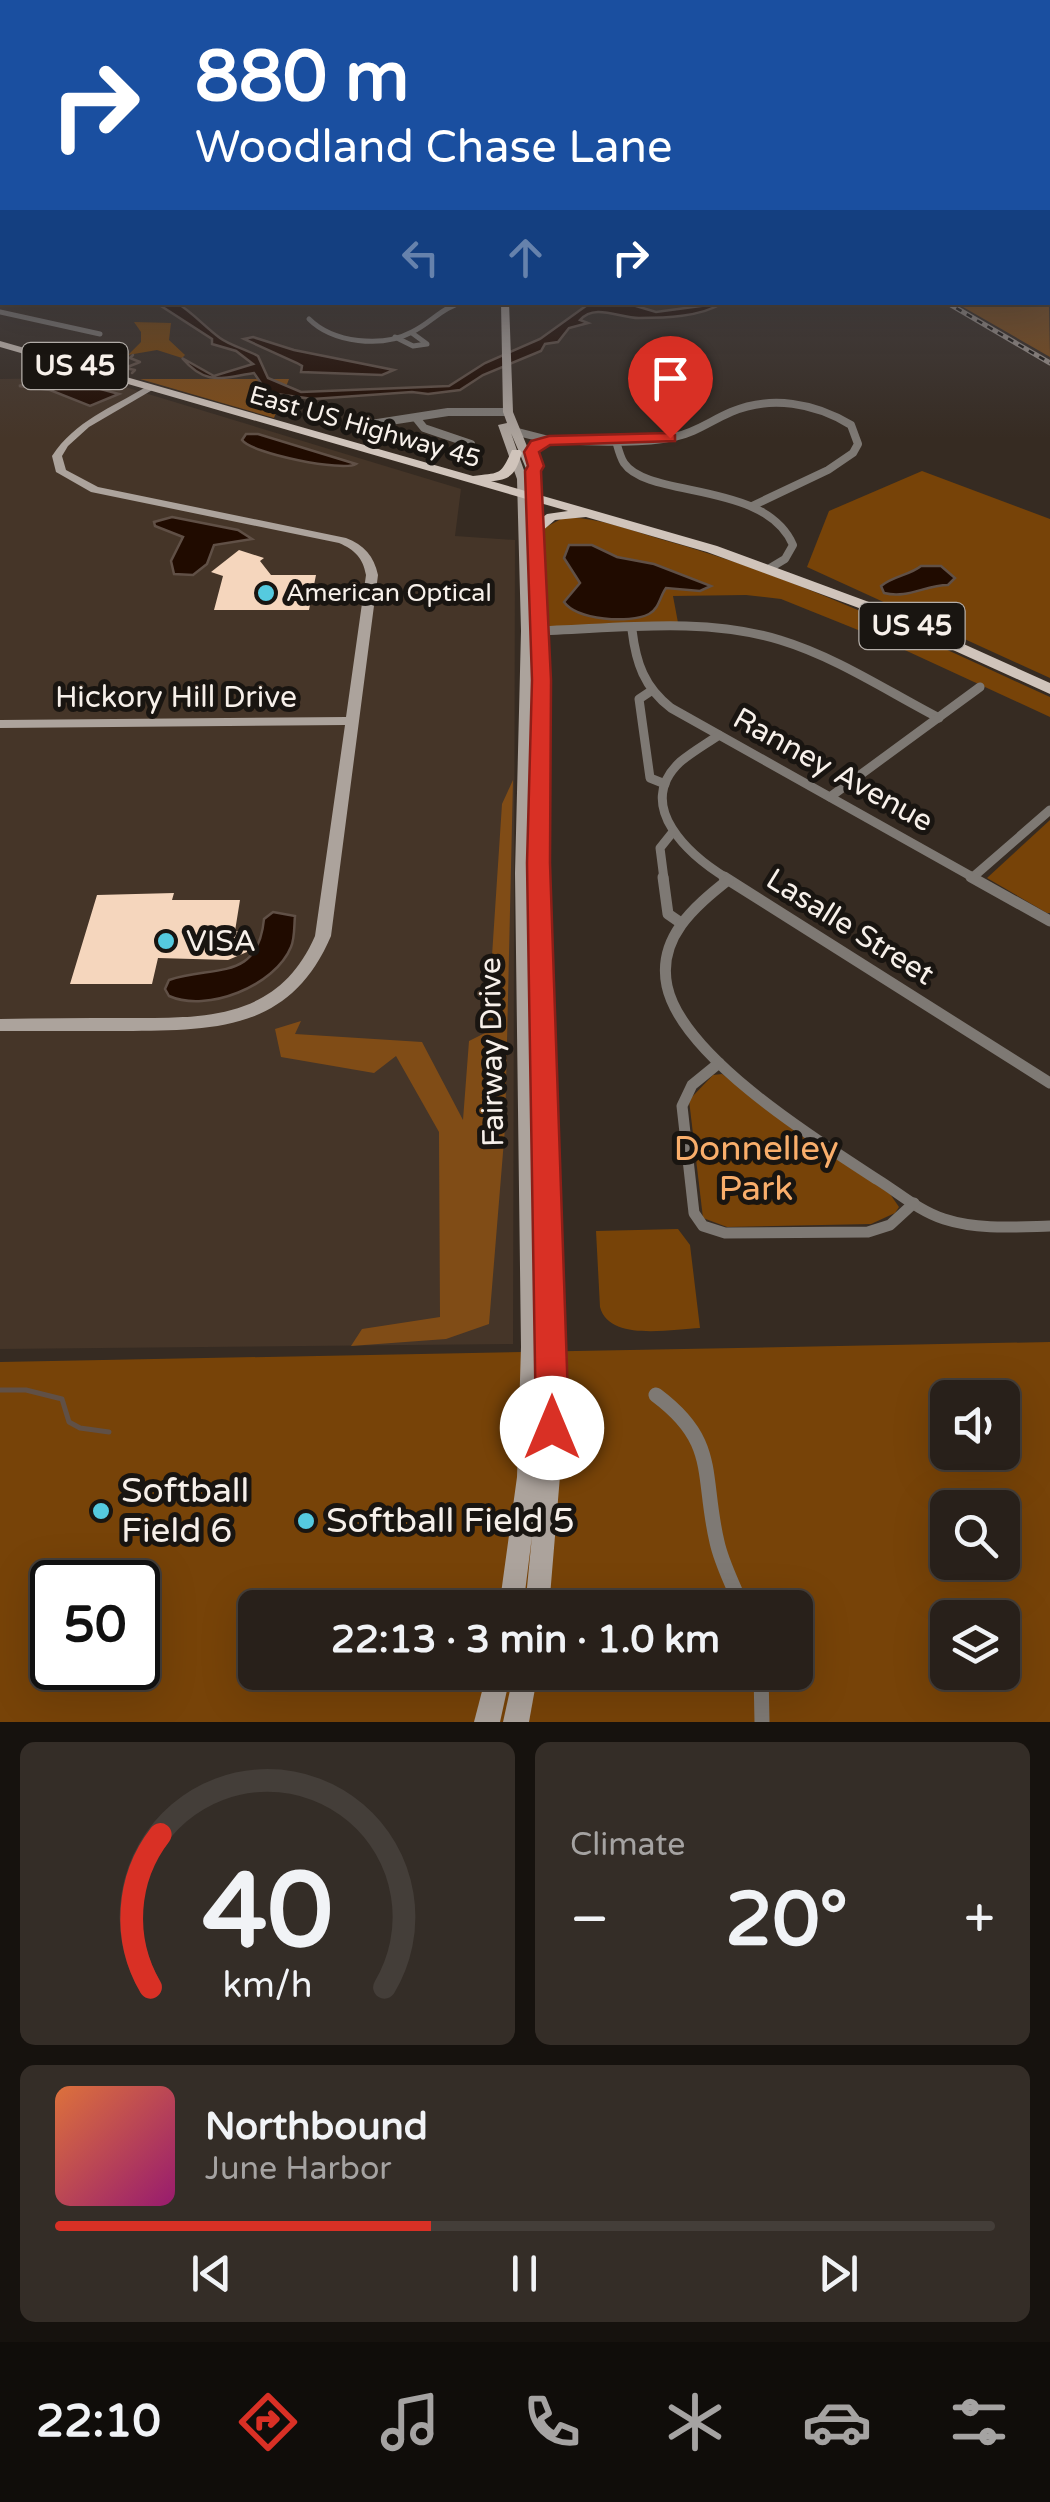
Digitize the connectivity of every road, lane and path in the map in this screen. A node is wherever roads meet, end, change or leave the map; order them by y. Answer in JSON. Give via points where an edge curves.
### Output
{"nodes":[{"id":1,"x":451,"y":305,"type":"edge"},
{"id":2,"x":497,"y":305,"type":"edge"},
{"id":3,"x":505,"y":305,"type":"edge"},
{"id":4,"x":0,"y":312,"type":"edge"},
{"id":5,"x":309,"y":320,"type":"dead end"},
{"id":6,"x":412,"y":333,"type":"junction"},
{"id":7,"x":100,"y":334,"type":"dead end"},
{"id":8,"x":396,"y":338,"type":"junction"},
{"id":9,"x":0,"y":344,"type":"edge"},
{"id":10,"x":501,"y":354,"type":"junction"},
{"id":11,"x":149,"y":389,"type":"junction"},
{"id":12,"x":164,"y":393,"type":"junction"},
{"id":13,"x":503,"y":412,"type":"junction"},
{"id":14,"x":416,"y":418,"type":"junction"},
{"id":15,"x":358,"y":426,"type":"dead end"},
{"id":16,"x":514,"y":431,"type":"junction"},
{"id":17,"x":74,"y":436,"type":"junction"},
{"id":18,"x":549,"y":440,"type":"junction"},
{"id":19,"x":616,"y":440,"type":"junction"},
{"id":20,"x":472,"y":444,"type":"dead end"},
{"id":21,"x":516,"y":453,"type":"junction"},
{"id":22,"x":533,"y":471,"type":"junction"},
{"id":23,"x":462,"y":479,"type":"junction"},
{"id":24,"x":530,"y":497,"type":"junction"},
{"id":25,"x":752,"y":506,"type":"junction"},
{"id":26,"x":599,"y":514,"type":"junction"},
{"id":27,"x":536,"y":529,"type":"junction"},
{"id":28,"x":770,"y":568,"type":"junction"},
{"id":29,"x":632,"y":630,"type":"junction"},
{"id":30,"x":533,"y":631,"type":"junction"},
{"id":31,"x":980,"y":687,"type":"dead end"},
{"id":32,"x":1050,"y":689,"type":"edge"},
{"id":33,"x":651,"y":691,"type":"junction"},
{"id":34,"x":938,"y":718,"type":"junction"},
{"id":35,"x":352,"y":721,"type":"junction"},
{"id":36,"x":0,"y":724,"type":"edge"},
{"id":37,"x":719,"y":735,"type":"junction"},
{"id":38,"x":665,"y":784,"type":"junction"},
{"id":39,"x":830,"y":797,"type":"junction"},
{"id":40,"x":1050,"y":810,"type":"edge"},
{"id":41,"x":672,"y":833,"type":"junction"},
{"id":42,"x":973,"y":878,"type":"junction"},
{"id":43,"x":728,"y":880,"type":"junction"},
{"id":44,"x":1050,"y":921,"type":"edge"},
{"id":45,"x":681,"y":923,"type":"junction"},
{"id":46,"x":0,"y":1025,"type":"edge"},
{"id":47,"x":720,"y":1062,"type":"junction"},
{"id":48,"x":1050,"y":1083,"type":"edge"},
{"id":49,"x":914,"y":1203,"type":"junction"},
{"id":50,"x":1050,"y":1226,"type":"edge"},
{"id":51,"x":656,"y":1395,"type":"dead end"},
{"id":52,"x":513,"y":1590,"type":"edge"},
{"id":53,"x":538,"y":1590,"type":"edge"},
{"id":54,"x":735,"y":1590,"type":"edge"},
{"id":55,"x":495,"y":1690,"type":"edge"},
{"id":56,"x":522,"y":1690,"type":"edge"},
{"id":57,"x":761,"y":1690,"type":"edge"},
{"id":58,"x":487,"y":1722,"type":"edge"},
{"id":59,"x":516,"y":1722,"type":"edge"},
{"id":60,"x":762,"y":1722,"type":"edge"}],
"edges":[{"from":1,"to":6,"type":"street"},
{"from":2,"to":10,"type":"main road"},
{"from":3,"to":10,"type":"main road"},
{"from":4,"to":7,"type":"street"},
{"from":5,"to":8,"type":"street","via":[[345,336]]},
{"from":6,"to":8,"type":"street"},
{"from":6,"to":8,"type":"street","via":[[427,344]]},
{"from":9,"to":11,"type":"main road","name":"East US Highway 45","number":"US 45"},
{"from":10,"to":13,"type":"main road"},
{"from":11,"to":12,"type":"main road","name":"East US Highway 45","number":"US 45"},
{"from":11,"to":17,"type":"main road"},
{"from":12,"to":17,"type":"main road"},
{"from":12,"to":23,"type":"main road","name":"East US Highway 45","number":"US 45"},
{"from":13,"to":14,"type":"street"},
{"from":13,"to":16,"type":"main road"},
{"from":13,"to":21,"type":"main road"},
{"from":14,"to":15,"type":"street"},
{"from":14,"to":20,"type":"street","via":[[424,428]]},
{"from":16,"to":18,"type":"street"},
{"from":16,"to":22,"type":"main road"},
{"from":17,"to":35,"type":"main road","via":[[57,461],[61,472],[83,486],[320,534],[365,554],[372,575]]},
{"from":18,"to":19,"type":"street"},
{"from":18,"to":22,"type":"street","via":[[532,448]]},
{"from":19,"to":25,"type":"street","via":[[625,465],[638,474]]},
{"from":19,"to":25,"type":"street","via":[[682,435],[764,404],[810,407],[851,425],[858,444],[846,462]]},
{"from":21,"to":23,"type":"main road","via":[[515,464],[500,477]]},
{"from":21,"to":24,"type":"main road"},
{"from":22,"to":24,"type":"main road"},
{"from":23,"to":24,"type":"main road","name":"East US Highway 45","number":"US 45"},
{"from":24,"to":26,"type":"main road","name":"East US Highway 45","number":"US 45"},
{"from":24,"to":27,"type":"main road","name":"Fairway Drive"},
{"from":24,"to":30,"type":"main road","name":"Fairway Drive"},
{"from":25,"to":28,"type":"street","via":[[776,518],[793,538],[790,552]]},
{"from":26,"to":27,"type":"main road","via":[[552,517]]},
{"from":26,"to":28,"type":"main road","name":"East US Highway 45","number":"US 45"},
{"from":27,"to":30,"type":"main road","name":"Fairway Drive"},
{"from":28,"to":32,"type":"main road","name":"East US Highway 45","number":"US 45"},
{"from":29,"to":30,"type":"street"},
{"from":29,"to":33,"type":"street","via":[[636,664]]},
{"from":29,"to":34,"type":"street","via":[[734,630],[788,643]]},
{"from":30,"to":52,"type":"main road","name":"Fairway Drive","via":[[523,891],[528,1478]]},
{"from":30,"to":53,"type":"main road","name":"Fairway Drive","via":[[552,1428]]},
{"from":31,"to":34,"type":"street"},
{"from":33,"to":37,"type":"street","name":"Ranney Avenue"},
{"from":33,"to":38,"type":"street","via":[[639,699],[650,778]]},
{"from":34,"to":39,"type":"street"},
{"from":35,"to":36,"type":"main road","name":"Hickory Hill Drive"},
{"from":35,"to":46,"type":"main road","via":[[323,936],[310,967],[293,985],[270,1002],[206,1023]]},
{"from":37,"to":38,"type":"street","via":[[678,764]]},
{"from":37,"to":39,"type":"street","name":"Ranney Avenue"},
{"from":38,"to":41,"type":"street","via":[[662,800]]},
{"from":39,"to":42,"type":"street","name":"Ranney Avenue"},
{"from":40,"to":42,"type":"street"},
{"from":41,"to":43,"type":"street","name":"Lasalle Street"},
{"from":41,"to":45,"type":"street","via":[[660,848],[668,914]]},
{"from":42,"to":44,"type":"street","name":"Ranney Avenue"},
{"from":43,"to":45,"type":"street"},
{"from":43,"to":48,"type":"street","name":"Lasalle Street"},
{"from":45,"to":47,"type":"street","via":[[668,961],[671,998],[684,1024]]},
{"from":47,"to":49,"type":"street","via":[[816,1138]]},
{"from":47,"to":49,"type":"street","via":[[692,1085],[682,1106],[694,1213],[703,1226],[725,1233],[868,1232],[890,1225]]},
{"from":49,"to":50,"type":"street","via":[[964,1224]]},
{"from":51,"to":54,"type":"street","via":[[688,1419],[702,1442],[718,1548]]},
{"from":55,"to":58,"type":"main road"},
{"from":56,"to":59,"type":"main road"},
{"from":57,"to":60,"type":"street"}]}
